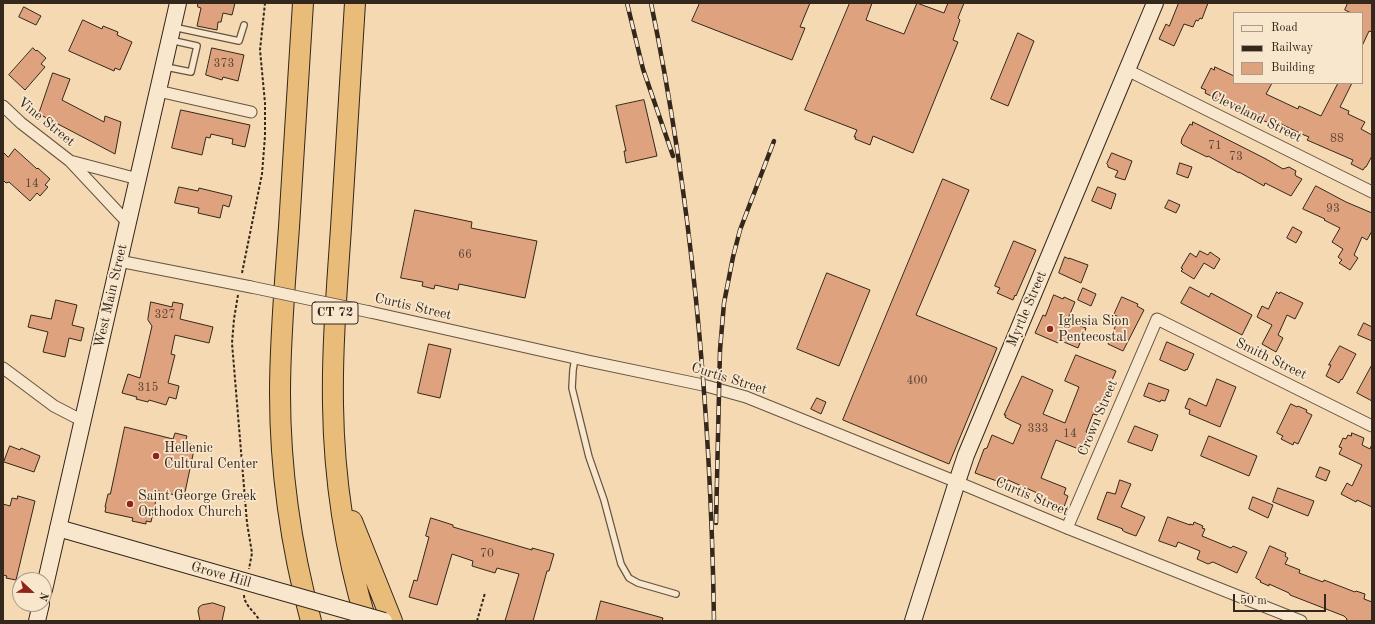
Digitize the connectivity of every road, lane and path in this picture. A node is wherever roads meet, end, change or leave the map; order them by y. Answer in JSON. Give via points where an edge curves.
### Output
{"nodes":[{"id":1,"x":178,"y":3,"type":"edge"},
{"id":2,"x":265,"y":3,"type":"edge"},
{"id":3,"x":303,"y":3,"type":"edge"},
{"id":4,"x":355,"y":3,"type":"edge"},
{"id":5,"x":1155,"y":3,"type":"edge"},
{"id":6,"x":244,"y":25,"type":"dead end"},
{"id":7,"x":171,"y":34,"type":"junction"},
{"id":8,"x":164,"y":67,"type":"junction"},
{"id":9,"x":1127,"y":70,"type":"junction"},
{"id":10,"x":158,"y":91,"type":"junction"},
{"id":11,"x":3,"y":106,"type":"edge"},
{"id":12,"x":251,"y":112,"type":"dead end"},
{"id":13,"x":70,"y":161,"type":"junction"},
{"id":14,"x":138,"y":179,"type":"junction"},
{"id":15,"x":1372,"y":192,"type":"edge"},
{"id":16,"x":128,"y":223,"type":"junction"},
{"id":17,"x":119,"y":261,"type":"junction"},
{"id":18,"x":242,"y":273,"type":"dead end"},
{"id":19,"x":238,"y":297,"type":"dead end"},
{"id":20,"x":1157,"y":319,"type":"joint"},
{"id":21,"x":575,"y":358,"type":"junction"},
{"id":22,"x":3,"y":368,"type":"edge"},
{"id":23,"x":83,"y":421,"type":"junction"},
{"id":24,"x":1372,"y":426,"type":"edge"},
{"id":25,"x":338,"y":478,"type":"junction"},
{"id":26,"x":956,"y":482,"type":"junction"},
{"id":27,"x":58,"y":528,"type":"junction"},
{"id":28,"x":1067,"y":528,"type":"junction"},
{"id":29,"x":249,"y":570,"type":"dead end"},
{"id":30,"x":48,"y":572,"type":"edge"},
{"id":31,"x":485,"y":593,"type":"dead end"},
{"id":32,"x":244,"y":594,"type":"dead end"},
{"id":33,"x":676,"y":594,"type":"dead end"},
{"id":34,"x":260,"y":621,"type":"edge"},
{"id":35,"x":311,"y":621,"type":"edge"},
{"id":36,"x":366,"y":621,"type":"edge"},
{"id":37,"x":384,"y":621,"type":"edge"},
{"id":38,"x":392,"y":621,"type":"edge"},
{"id":39,"x":477,"y":621,"type":"edge"},
{"id":40,"x":913,"y":621,"type":"edge"},
{"id":41,"x":1301,"y":621,"type":"edge"}],
"edges":[{"from":1,"to":7,"type":"street","name":"West Main Street"},
{"from":2,"to":18,"type":"path","via":[[260,50],[265,104],[262,174]]},
{"from":3,"to":35,"type":"highway","via":[[280,392],[286,494],[297,562]]},
{"from":4,"to":25,"type":"highway","number":"CT 72","via":[[334,325],[333,419]]},
{"from":5,"to":9,"type":"street","name":"Myrtle Street"},
{"from":6,"to":7,"type":"lane","via":[[239,41]]},
{"from":7,"to":8,"type":"street","name":"West Main Street"},
{"from":7,"to":8,"type":"lane","via":[[197,46],[191,72]]},
{"from":8,"to":10,"type":"street","name":"West Main Street"},
{"from":9,"to":15,"type":"street","name":"Cleveland Street"},
{"from":9,"to":26,"type":"street","name":"Myrtle Street"},
{"from":10,"to":12,"type":"street"},
{"from":10,"to":14,"type":"street","name":"West Main Street"},
{"from":11,"to":13,"type":"street","name":"Vine Street"},
{"from":13,"to":14,"type":"street","name":"Vine Street"},
{"from":13,"to":16,"type":"street","name":"Vine Street"},
{"from":14,"to":16,"type":"street","name":"West Main Street"},
{"from":16,"to":17,"type":"street","name":"West Main Street"},
{"from":17,"to":21,"type":"street","name":"Curtis Street","bridge":true,"via":[[370,312]]},
{"from":17,"to":23,"type":"street","name":"West Main Street"},
{"from":19,"to":29,"type":"path","via":[[232,343],[247,523],[252,553]]},
{"from":20,"to":24,"type":"street","name":"Smith Street"},
{"from":20,"to":28,"type":"street","name":"Crown Street"},
{"from":21,"to":26,"type":"street","name":"Curtis Street","via":[[703,385],[746,397]]},
{"from":21,"to":33,"type":"lane","via":[[572,388],[620,564],[629,578],[638,583]]},
{"from":22,"to":23,"type":"street","via":[[54,406]]},
{"from":23,"to":27,"type":"street","name":"West Main Street"},
{"from":25,"to":36,"type":"highway","number":"CT 72","via":[[348,551]]},
{"from":25,"to":38,"type":"highway"},
{"from":26,"to":28,"type":"street","name":"Curtis Street"},
{"from":26,"to":40,"type":"street","name":"Myrtle Street"},
{"from":27,"to":30,"type":"street","name":"West Main Street"},
{"from":27,"to":37,"type":"street","name":"Grove Hill","bridge":true},
{"from":28,"to":41,"type":"street","name":"Curtis Street"},
{"from":31,"to":39,"type":"path"},
{"from":32,"to":34,"type":"path","via":[[244,600]]}]}
